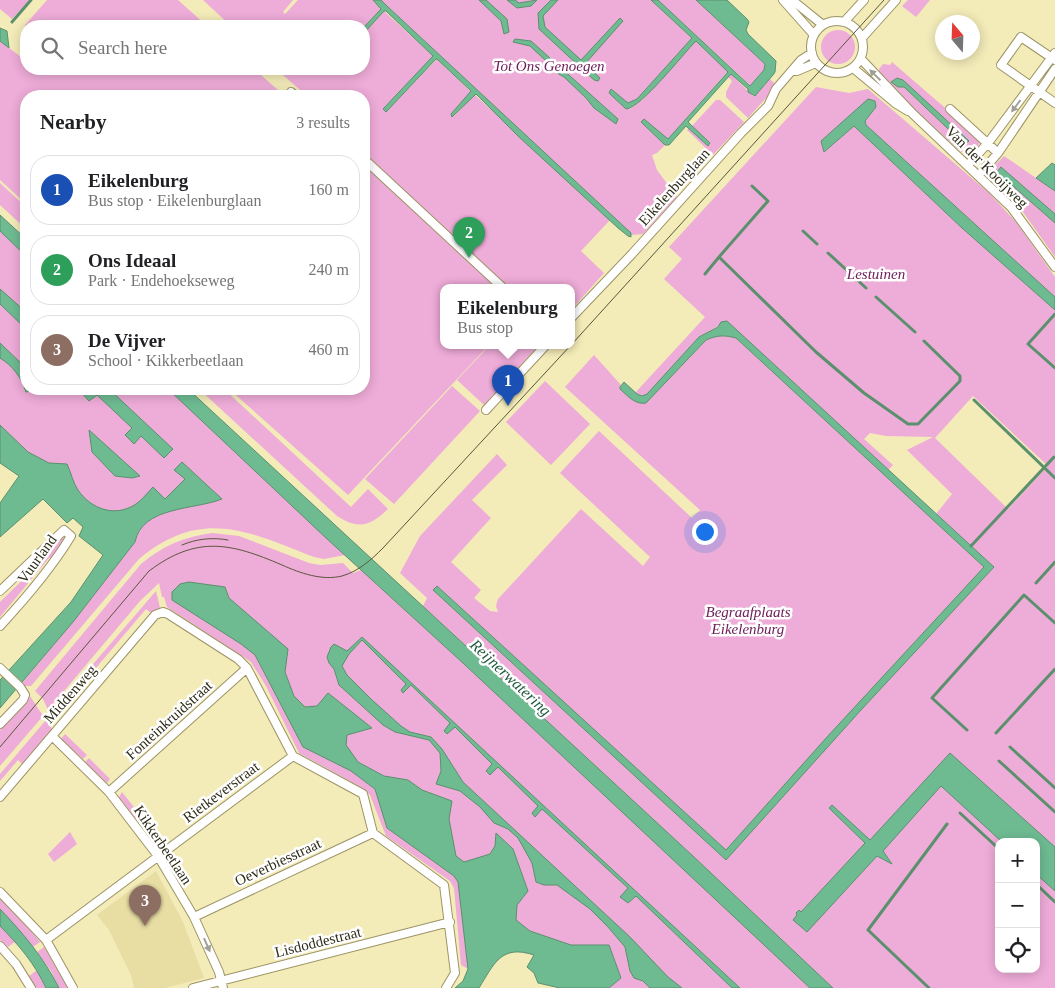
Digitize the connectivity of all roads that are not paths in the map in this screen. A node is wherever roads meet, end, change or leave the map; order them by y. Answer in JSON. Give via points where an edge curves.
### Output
{"nodes":[{"id":1,"x":783,"y":0,"type":"edge"},
{"id":2,"x":792,"y":0,"type":"edge"},
{"id":3,"x":864,"y":0,"type":"edge"},
{"id":4,"x":896,"y":0,"type":"edge"},
{"id":5,"x":797,"y":6,"type":"edge"},
{"id":6,"x":844,"y":22,"type":"junction"},
{"id":7,"x":823,"y":25,"type":"junction"},
{"id":8,"x":814,"y":35,"type":"junction"},
{"id":9,"x":862,"y":38,"type":"junction"},
{"id":10,"x":812,"y":53,"type":"junction"},
{"id":11,"x":1054,"y":57,"type":"edge"},
{"id":12,"x":861,"y":59,"type":"junction"},
{"id":13,"x":816,"y":63,"type":"junction"},
{"id":14,"x":853,"y":68,"type":"junction"},
{"id":15,"x":1055,"y":69,"type":"edge"},
{"id":16,"x":792,"y":71,"type":"junction"},
{"id":17,"x":1030,"y":86,"type":"junction"},
{"id":18,"x":1039,"y":92,"type":"junction"},
{"id":19,"x":1055,"y":103,"type":"edge"},
{"id":20,"x":950,"y":109,"type":"dead end"},
{"id":21,"x":914,"y":114,"type":"junction"},
{"id":22,"x":988,"y":143,"type":"junction"},
{"id":23,"x":998,"y":153,"type":"junction"},
{"id":24,"x":370,"y":165,"type":"edge"},
{"id":25,"x":968,"y":165,"type":"junction"},
{"id":26,"x":979,"y":175,"type":"junction"},
{"id":27,"x":1055,"y":267,"type":"edge"},
{"id":28,"x":499,"y":284,"type":"edge"},
{"id":29,"x":575,"y":315,"type":"edge"},
{"id":30,"x":542,"y":349,"type":"edge"},
{"id":31,"x":486,"y":410,"type":"dead end"},
{"id":32,"x":0,"y":590,"type":"edge"},
{"id":33,"x":0,"y":626,"type":"edge"},
{"id":34,"x":1,"y":668,"type":"edge"},
{"id":35,"x":247,"y":668,"type":"junction"},
{"id":36,"x":0,"y":724,"type":"edge"},
{"id":37,"x":52,"y":736,"type":"junction"},
{"id":38,"x":293,"y":756,"type":"junction"},
{"id":39,"x":109,"y":792,"type":"junction"},
{"id":40,"x":0,"y":797,"type":"edge"},
{"id":41,"x":373,"y":833,"type":"junction"},
{"id":42,"x":158,"y":856,"type":"junction"},
{"id":43,"x":0,"y":892,"type":"edge"},
{"id":44,"x":194,"y":917,"type":"junction"},
{"id":45,"x":450,"y":922,"type":"junction"},
{"id":46,"x":46,"y":940,"type":"junction"},
{"id":47,"x":0,"y":946,"type":"edge"},
{"id":48,"x":222,"y":984,"type":"edge"},
{"id":49,"x":31,"y":988,"type":"edge"},
{"id":50,"x":73,"y":988,"type":"edge"},
{"id":51,"x":193,"y":988,"type":"edge"},
{"id":52,"x":446,"y":988,"type":"edge"}],
"edges":[{"from":1,"to":5,"type":"street"},
{"from":2,"to":5,"type":"street"},
{"from":3,"to":6,"type":"street"},
{"from":4,"to":9,"type":"street"},
{"from":5,"to":7,"type":"street"},
{"from":5,"to":8,"type":"street"},
{"from":6,"to":7,"type":"street"},
{"from":6,"to":9,"type":"street","via":[[858,30]]},
{"from":7,"to":8,"type":"street"},
{"from":8,"to":10,"type":"street"},
{"from":9,"to":12,"type":"street"},
{"from":10,"to":13,"type":"street"},
{"from":10,"to":16,"type":"street","name":"Eikelenburglaan"},
{"from":11,"to":17,"type":"street"},
{"from":11,"to":17,"type":"street","via":[[1021,37],[1001,65]]},
{"from":12,"to":14,"type":"street"},
{"from":21,"to":12,"type":"street","name":"Van der Kooijweg","one_way":true},
{"from":13,"to":14,"type":"street","via":[[837,74]]},
{"from":13,"to":16,"type":"street"},
{"from":14,"to":21,"type":"street","name":"Van der Kooijweg","via":[[895,103]]},
{"from":15,"to":18,"type":"street"},
{"from":16,"to":29,"type":"street","name":"Eikelenburglaan","via":[[776,89],[768,106]]},
{"from":17,"to":18,"type":"street"},
{"from":17,"to":22,"type":"street","one_way":true},
{"from":18,"to":19,"type":"street"},
{"from":18,"to":23,"type":"street"},
{"from":20,"to":22,"type":"street"},
{"from":21,"to":25,"type":"street","name":"Van der Kooijweg"},
{"from":22,"to":23,"type":"street"},
{"from":22,"to":25,"type":"street"},
{"from":23,"to":26,"type":"street"},
{"from":24,"to":28,"type":"street"},
{"from":25,"to":26,"type":"street","name":"Van der Kooijweg"},
{"from":26,"to":27,"type":"street","name":"Van der Kooijweg","via":[[1011,207]]},
{"from":30,"to":31,"type":"street"},
{"from":32,"to":33,"type":"street","name":"Vuurland","via":[[64,530],[71,536],[57,559]]},
{"from":34,"to":36,"type":"street","via":[[25,695]]},
{"from":35,"to":37,"type":"street","name":"Middenweg","via":[[163,612],[155,615]]},
{"from":35,"to":38,"type":"street"},
{"from":35,"to":39,"type":"street","name":"Fonteinkruidstraat"},
{"from":37,"to":39,"type":"street","name":"Kikkerbeetlaan"},
{"from":37,"to":40,"type":"street","name":"Middenweg"},
{"from":38,"to":41,"type":"street","via":[[363,794]]},
{"from":38,"to":42,"type":"street","name":"Rietkeverstraat"},
{"from":39,"to":42,"type":"street","name":"Kikkerbeetlaan"},
{"from":41,"to":44,"type":"street","name":"Oeverbiesstraat"},
{"from":41,"to":45,"type":"street","via":[[444,884]]},
{"from":42,"to":44,"type":"street","name":"Kikkerbeetlaan"},
{"from":42,"to":46,"type":"street","name":"Rietkeverstraat"},
{"from":43,"to":46,"type":"street"},
{"from":44,"to":48,"type":"street","name":"Kikkerbeetlaan","one_way":true},
{"from":45,"to":48,"type":"street","name":"Lisdoddestraat"},
{"from":45,"to":52,"type":"street","via":[[455,973]]},
{"from":46,"to":50,"type":"street"},
{"from":47,"to":49,"type":"street"},
{"from":48,"to":51,"type":"street","name":"Lisdoddestraat"}]}
